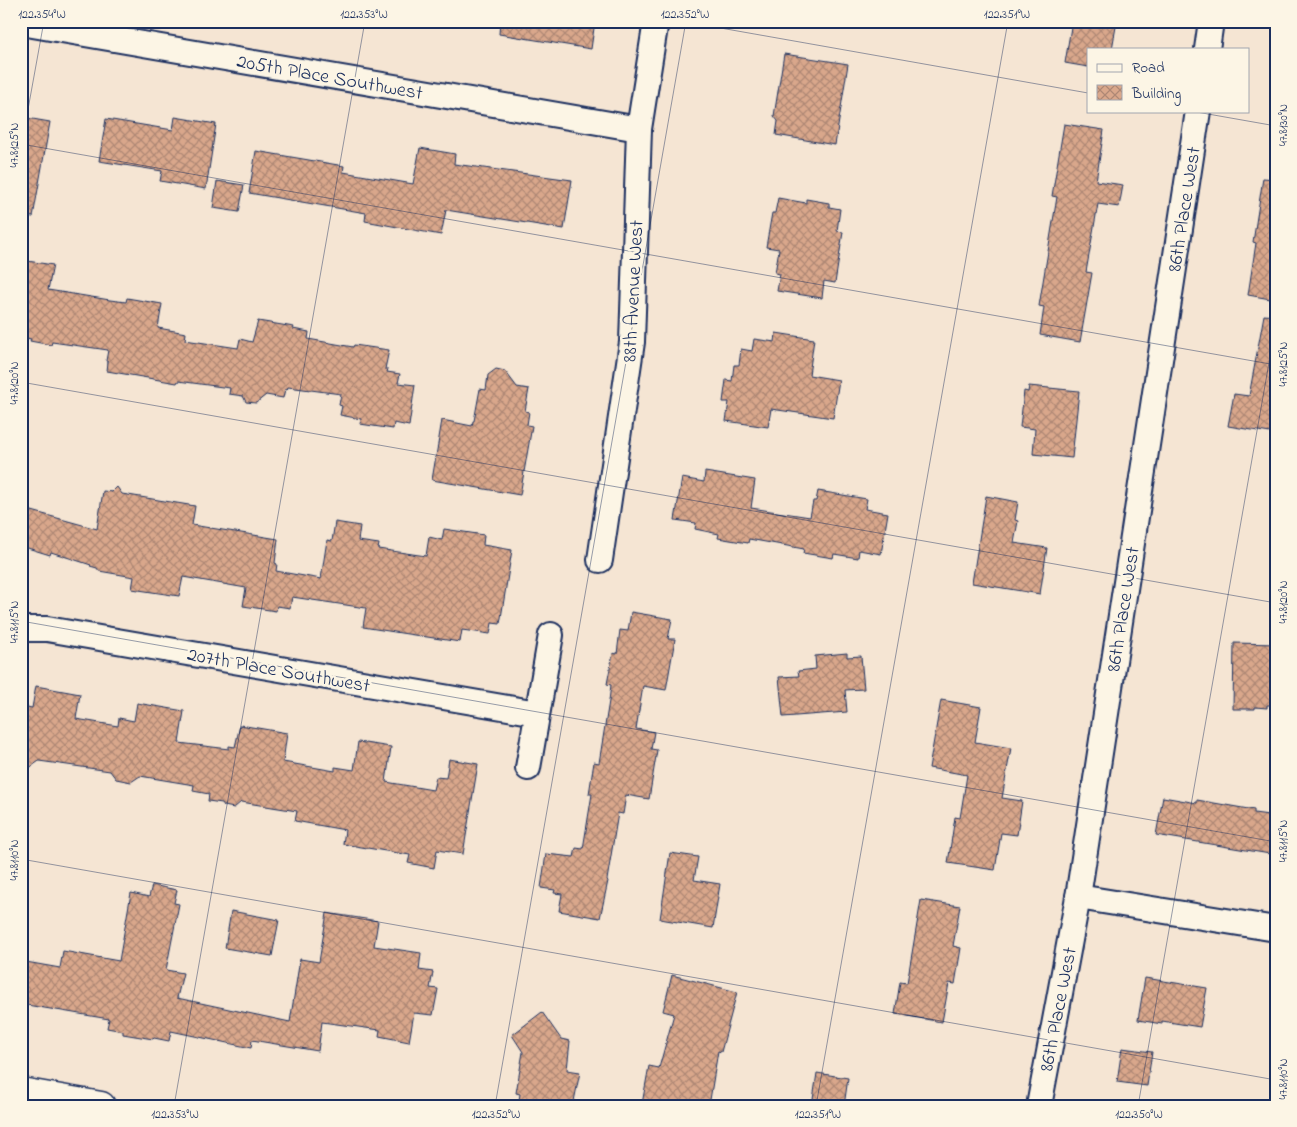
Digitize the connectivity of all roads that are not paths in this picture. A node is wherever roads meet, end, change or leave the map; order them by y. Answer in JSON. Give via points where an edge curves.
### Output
{"nodes":[{"id":1,"x":656,"y":21,"type":"edge"},
{"id":2,"x":1211,"y":21,"type":"edge"},
{"id":3,"x":21,"y":23,"type":"edge"},
{"id":4,"x":1207,"y":48,"type":"edge"},
{"id":5,"x":1198,"y":112,"type":"edge"},
{"id":6,"x":639,"y":129,"type":"junction"},
{"id":7,"x":600,"y":560,"type":"dead end"},
{"id":8,"x":21,"y":629,"type":"edge"},
{"id":9,"x":551,"y":635,"type":"dead end"},
{"id":10,"x":537,"y":714,"type":"junction"},
{"id":11,"x":528,"y":768,"type":"dead end"},
{"id":12,"x":1078,"y":897,"type":"junction"},
{"id":13,"x":1276,"y":929,"type":"edge"},
{"id":14,"x":21,"y":1092,"type":"edge"},
{"id":15,"x":101,"y":1106,"type":"edge"},
{"id":16,"x":1039,"y":1106,"type":"edge"}],
"edges":[{"from":1,"to":6,"type":"street","name":"88th Avenue West"},
{"from":2,"to":4,"type":"street"},
{"from":3,"to":6,"type":"street","name":"205th Place Southwest"},
{"from":5,"to":12,"type":"street","name":"86th Place West"},
{"from":6,"to":7,"type":"street","name":"88th Avenue West","via":[[632,342]]},
{"from":8,"to":10,"type":"street","name":"207th Place Southwest","via":[[47,630]]},
{"from":9,"to":10,"type":"street"},
{"from":10,"to":11,"type":"street"},
{"from":12,"to":13,"type":"street"},
{"from":12,"to":16,"type":"street","name":"86th Place West"},
{"from":14,"to":15,"type":"main road"}]}
